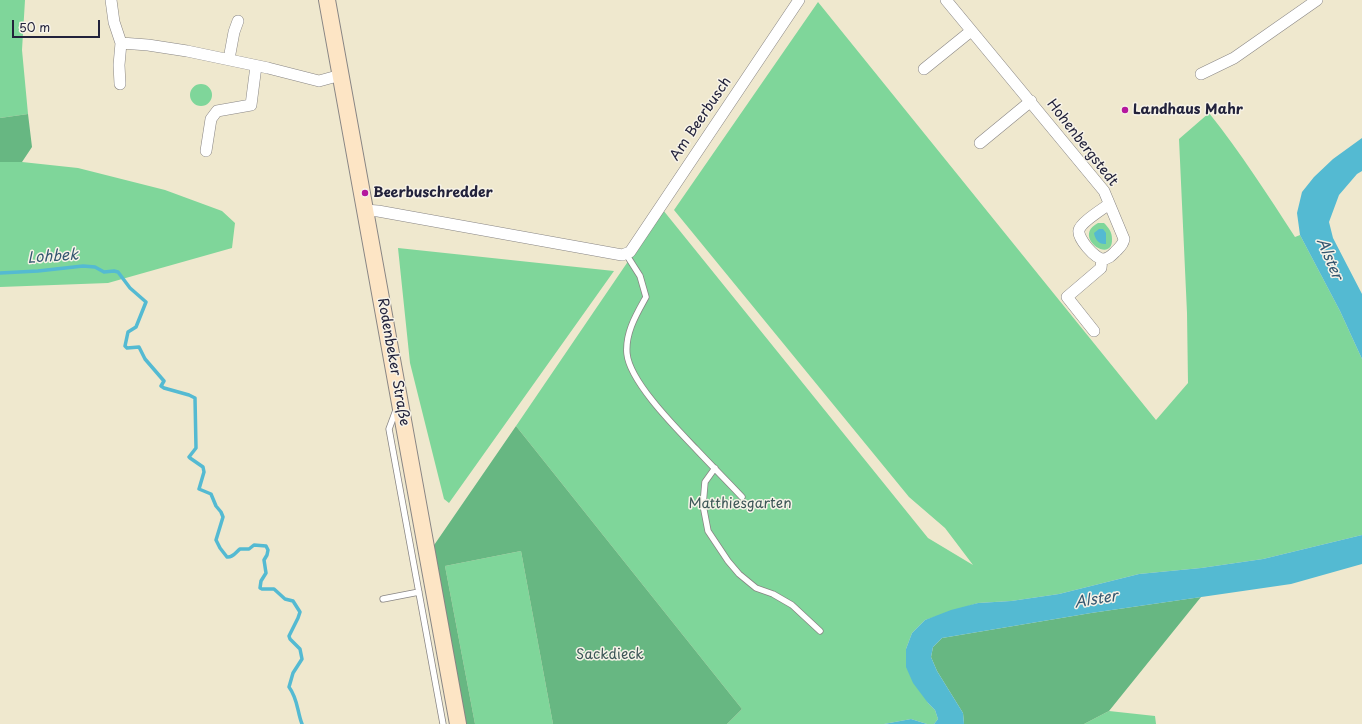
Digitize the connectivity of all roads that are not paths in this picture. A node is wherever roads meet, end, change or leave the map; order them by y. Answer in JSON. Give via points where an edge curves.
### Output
{"nodes":[{"id":1,"x":111,"y":0,"type":"edge"},
{"id":2,"x":327,"y":0,"type":"edge"},
{"id":3,"x":799,"y":0,"type":"edge"},
{"id":4,"x":946,"y":0,"type":"edge"},
{"id":5,"x":1317,"y":0,"type":"edge"},
{"id":6,"x":238,"y":21,"type":"dead end"},
{"id":7,"x":971,"y":31,"type":"junction"},
{"id":8,"x":121,"y":43,"type":"junction"},
{"id":9,"x":229,"y":59,"type":"junction"},
{"id":10,"x":256,"y":66,"type":"junction"},
{"id":11,"x":924,"y":69,"type":"dead end"},
{"id":12,"x":1201,"y":74,"type":"dead end"},
{"id":13,"x":341,"y":75,"type":"junction"},
{"id":14,"x":120,"y":84,"type":"dead end"},
{"id":15,"x":1031,"y":101,"type":"junction"},
{"id":16,"x":980,"y":143,"type":"dead end"},
{"id":17,"x":206,"y":151,"type":"dead end"},
{"id":18,"x":1109,"y":204,"type":"junction"},
{"id":19,"x":365,"y":210,"type":"junction"},
{"id":20,"x":626,"y":254,"type":"junction"},
{"id":21,"x":1102,"y":259,"type":"junction"},
{"id":22,"x":1094,"y":331,"type":"dead end"},
{"id":23,"x":400,"y":400,"type":"junction"},
{"id":24,"x":715,"y":468,"type":"junction"},
{"id":25,"x":742,"y":497,"type":"dead end"},
{"id":26,"x":419,"y":592,"type":"junction"},
{"id":27,"x":383,"y":599,"type":"dead end"},
{"id":28,"x":820,"y":631,"type":"dead end"},
{"id":29,"x":443,"y":724,"type":"edge"},
{"id":30,"x":458,"y":724,"type":"edge"}],
"edges":[{"from":1,"to":8,"type":"street","via":[[114,22]]},
{"from":2,"to":13,"type":"street","name":"Rodenbeker Straße"},
{"from":3,"to":20,"type":"street","name":"Am Beerbusch","via":[[663,204],[630,252]]},
{"from":4,"to":7,"type":"street","name":"Hohenbergstedt"},
{"from":5,"to":12,"type":"street","via":[[1234,58]]},
{"from":6,"to":9,"type":"street"},
{"from":7,"to":11,"type":"street"},
{"from":7,"to":15,"type":"street","name":"Hohenbergstedt"},
{"from":8,"to":9,"type":"street"},
{"from":8,"to":14,"type":"street"},
{"from":9,"to":10,"type":"street"},
{"from":10,"to":13,"type":"street","via":[[319,81]]},
{"from":10,"to":17,"type":"street","via":[[251,105],[217,111],[211,119]]},
{"from":13,"to":19,"type":"street","name":"Rodenbeker Straße"},
{"from":15,"to":16,"type":"street","name":"Hohenbergstedt"},
{"from":15,"to":18,"type":"street","name":"Hohenbergstedt","via":[[1104,191]]},
{"from":18,"to":21,"type":"street","name":"Hohenbergstedt","via":[[1124,239],[1123,244],[1114,253]]},
{"from":18,"to":21,"type":"street","name":"Hohenbergstedt","via":[[1079,230],[1080,237],[1096,257]]},
{"from":19,"to":20,"type":"street"},
{"from":19,"to":23,"type":"street","name":"Rodenbeker Straße"},
{"from":20,"to":24,"type":"lane","via":[[640,276],[646,297],[630,327],[627,353],[629,364],[640,383],[668,419]]},
{"from":21,"to":22,"type":"street","name":"Hohenbergstedt","via":[[1101,268],[1067,297]]},
{"from":23,"to":26,"type":"lane","via":[[390,429]]},
{"from":23,"to":30,"type":"street","name":"Rodenbeker Straße"},
{"from":24,"to":25,"type":"lane"},
{"from":24,"to":28,"type":"lane","via":[[705,482],[703,505],[708,531],[739,574],[756,588],[792,605]]},
{"from":26,"to":27,"type":"lane"},
{"from":26,"to":29,"type":"lane"}]}
